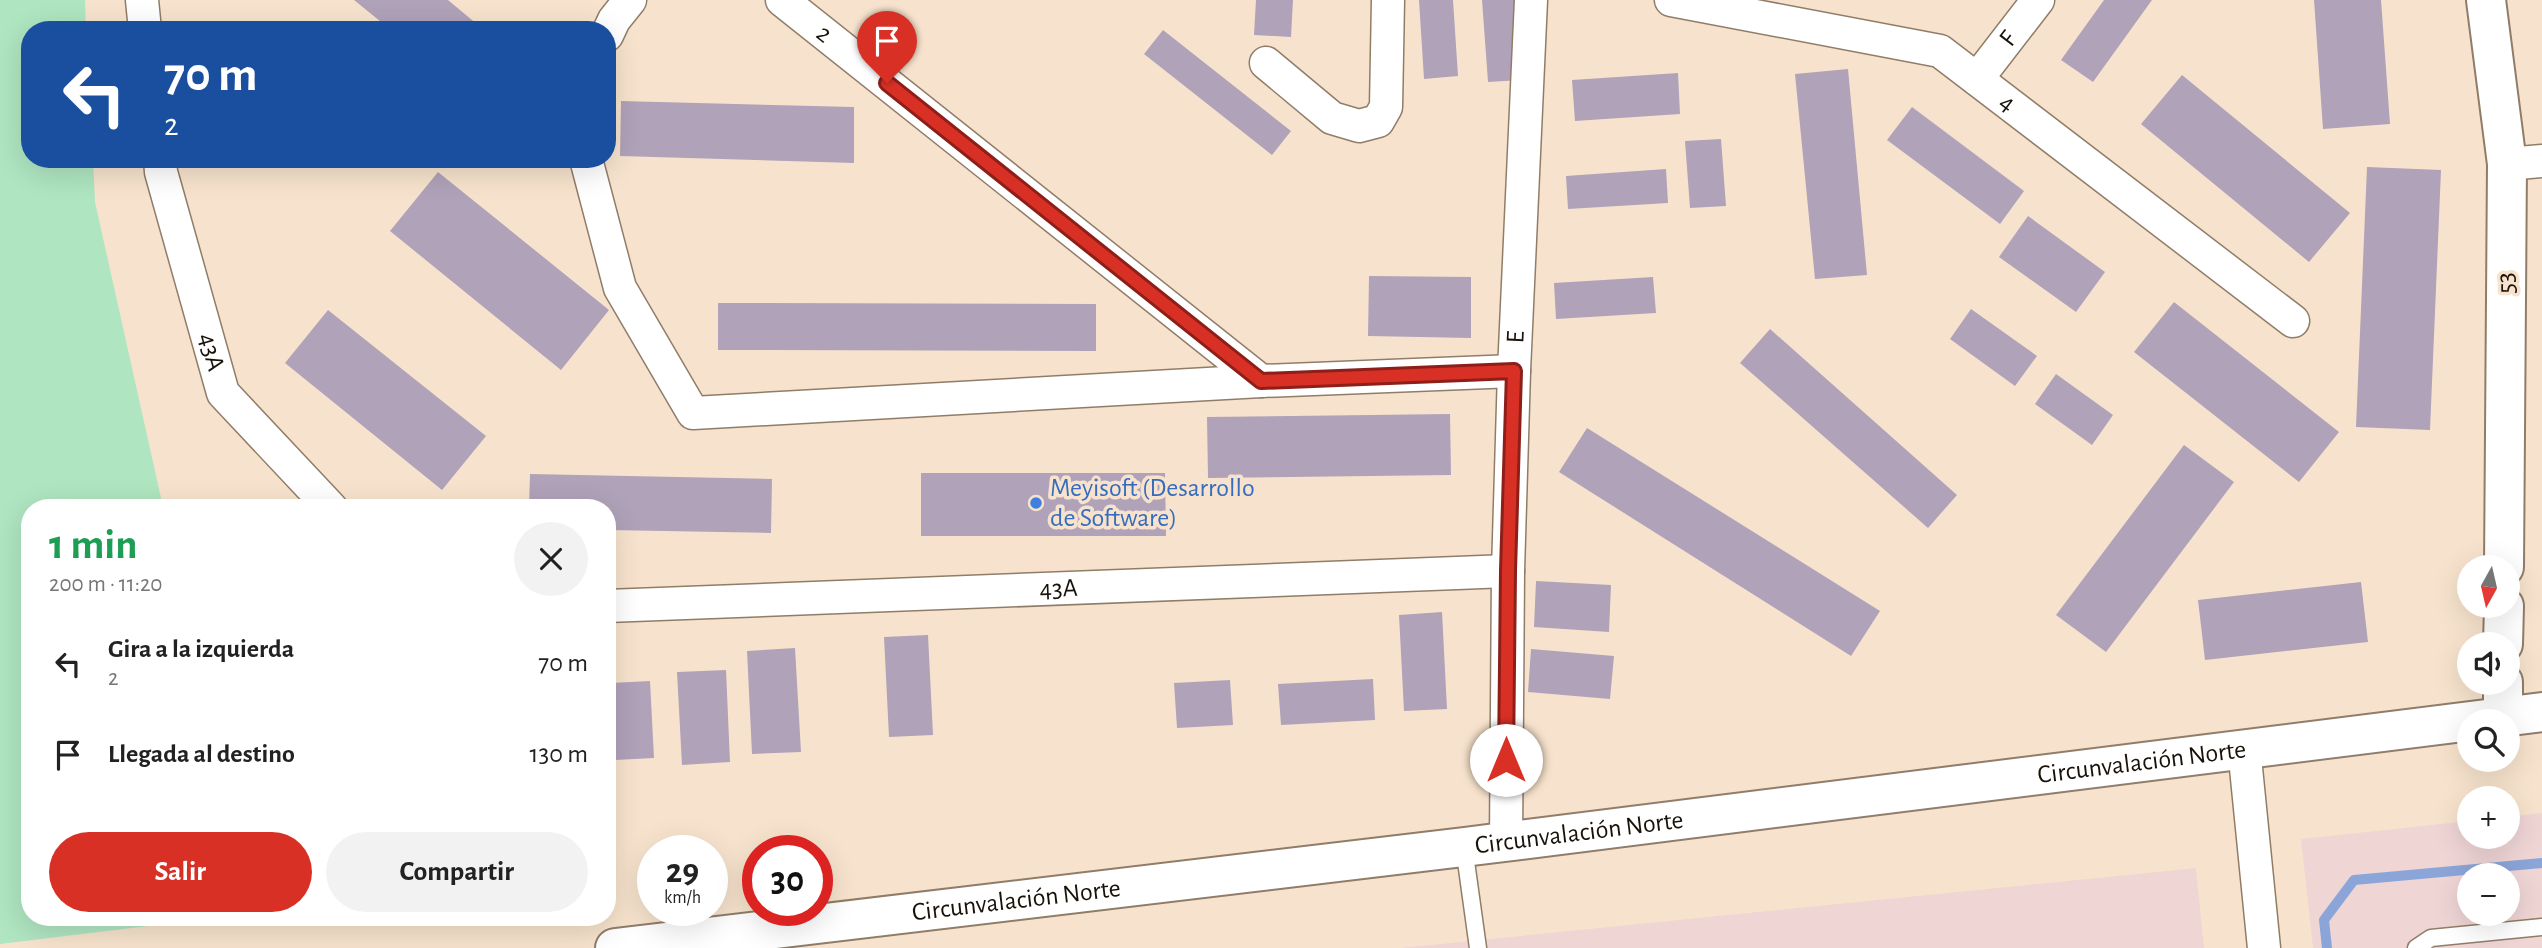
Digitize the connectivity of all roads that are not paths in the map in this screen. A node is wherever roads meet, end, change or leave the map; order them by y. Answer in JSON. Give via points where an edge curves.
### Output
{"nodes":[{"id":1,"x":142,"y":0,"type":"edge"},
{"id":2,"x":630,"y":0,"type":"edge"},
{"id":3,"x":782,"y":0,"type":"edge"},
{"id":4,"x":1388,"y":0,"type":"edge"},
{"id":5,"x":1531,"y":0,"type":"edge"},
{"id":6,"x":1671,"y":0,"type":"edge"},
{"id":7,"x":2038,"y":0,"type":"edge"},
{"id":8,"x":2486,"y":0,"type":"edge"},
{"id":9,"x":144,"y":21,"type":"edge"},
{"id":10,"x":614,"y":21,"type":"edge"},
{"id":11,"x":1266,"y":64,"type":"dead end"},
{"id":12,"x":1977,"y":79,"type":"junction"},
{"id":13,"x":2524,"y":163,"type":"edge"},
{"id":14,"x":161,"y":168,"type":"edge"},
{"id":15,"x":588,"y":168,"type":"edge"},
{"id":16,"x":2293,"y":321,"type":"dead end"},
{"id":17,"x":1514,"y":371,"type":"junction"},
{"id":18,"x":1261,"y":381,"type":"junction"},
{"id":19,"x":323,"y":499,"type":"edge"},
{"id":20,"x":2505,"y":555,"type":"edge"},
{"id":21,"x":1508,"y":571,"type":"junction"},
{"id":22,"x":616,"y":606,"type":"edge"},
{"id":23,"x":2503,"y":699,"type":"edge"},
{"id":24,"x":2542,"y":712,"type":"edge"},
{"id":25,"x":2244,"y":748,"type":"junction"},
{"id":26,"x":1506,"y":841,"type":"junction"},
{"id":27,"x":1464,"y":847,"type":"junction"},
{"id":28,"x":2542,"y":927,"type":"edge"},
{"id":29,"x":615,"y":948,"type":"edge"},
{"id":30,"x":1478,"y":948,"type":"edge"},
{"id":31,"x":2264,"y":948,"type":"edge"},
{"id":32,"x":2416,"y":948,"type":"edge"}],
"edges":[{"from":1,"to":9,"type":"street"},
{"from":2,"to":10,"type":"street"},
{"from":3,"to":18,"type":"street","name":"2"},
{"from":4,"to":11,"type":"street","via":[[1386,107],[1378,121],[1359,126],[1332,118]]},
{"from":5,"to":17,"type":"street","name":"E"},
{"from":6,"to":12,"type":"street","name":"4","via":[[1940,51]]},
{"from":7,"to":12,"type":"street","name":"F"},
{"from":8,"to":13,"type":"main road","name":"53"},
{"from":12,"to":16,"type":"street","name":"4"},
{"from":13,"to":20,"type":"main road","name":"53"},
{"from":14,"to":19,"type":"street","name":"43A","via":[[223,393]]},
{"from":15,"to":18,"type":"street","via":[[620,288],[693,413]]},
{"from":17,"to":18,"type":"street"},
{"from":17,"to":21,"type":"street","name":"E"},
{"from":21,"to":22,"type":"street","name":"43A"},
{"from":21,"to":26,"type":"street","name":"E"},
{"from":23,"to":24,"type":"main road","name":"Circunvalación Norte"},
{"from":23,"to":25,"type":"main road","name":"Circunvalación Norte"},
{"from":25,"to":26,"type":"main road","name":"Circunvalación Norte"},
{"from":25,"to":31,"type":"street"},
{"from":26,"to":27,"type":"main road","name":"Circunvalación Norte"},
{"from":27,"to":29,"type":"main road","name":"Circunvalación Norte"},
{"from":27,"to":30,"type":"lane"},
{"from":28,"to":32,"type":"lane","via":[[2431,938]]}]}
